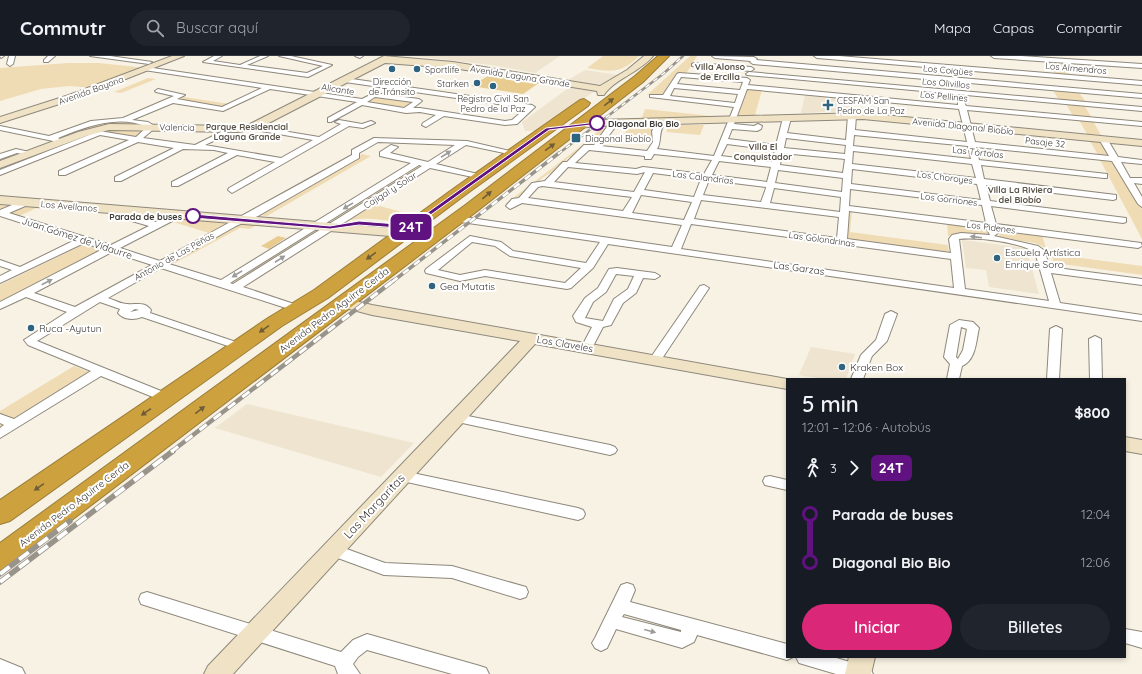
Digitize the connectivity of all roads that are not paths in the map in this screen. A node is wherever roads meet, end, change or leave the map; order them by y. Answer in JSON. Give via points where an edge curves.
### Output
{"nodes":[{"id":1,"x":12,"y":56,"type":"edge"},
{"id":2,"x":52,"y":56,"type":"edge"},
{"id":3,"x":94,"y":56,"type":"edge"},
{"id":4,"x":141,"y":56,"type":"edge"},
{"id":5,"x":180,"y":56,"type":"edge"},
{"id":6,"x":219,"y":56,"type":"edge"},
{"id":7,"x":265,"y":56,"type":"edge"},
{"id":8,"x":282,"y":56,"type":"edge"},
{"id":9,"x":369,"y":56,"type":"edge"},
{"id":10,"x":391,"y":56,"type":"edge"},
{"id":11,"x":399,"y":56,"type":"edge"},
{"id":12,"x":650,"y":56,"type":"edge"},
{"id":13,"x":654,"y":56,"type":"edge"},
{"id":14,"x":664,"y":56,"type":"edge"},
{"id":15,"x":670,"y":56,"type":"edge"},
{"id":16,"x":699,"y":56,"type":"edge"},
{"id":17,"x":715,"y":56,"type":"edge"},
{"id":18,"x":817,"y":56,"type":"edge"},
{"id":19,"x":951,"y":56,"type":"edge"},
{"id":20,"x":994,"y":56,"type":"edge"},
{"id":21,"x":859,"y":58,"type":"edge"},
{"id":22,"x":133,"y":59,"type":"junction"},
{"id":23,"x":754,"y":59,"type":"edge"},
{"id":24,"x":383,"y":60,"type":"junction"},
{"id":25,"x":46,"y":61,"type":"dead end"},
{"id":26,"x":337,"y":62,"type":"dead end"},
{"id":27,"x":10,"y":64,"type":"dead end"},
{"id":28,"x":148,"y":65,"type":"junction"},
{"id":29,"x":329,"y":65,"type":"junction"},
{"id":30,"x":694,"y":65,"type":"junction"},
{"id":31,"x":242,"y":66,"type":"junction"},
{"id":32,"x":1142,"y":66,"type":"edge"},
{"id":33,"x":953,"y":67,"type":"junction"},
{"id":34,"x":650,"y":71,"type":"junction"},
{"id":35,"x":859,"y":71,"type":"junction"},
{"id":36,"x":309,"y":75,"type":"junction"},
{"id":37,"x":688,"y":75,"type":"junction"},
{"id":38,"x":301,"y":80,"type":"dead end"},
{"id":39,"x":345,"y":80,"type":"junction"},
{"id":40,"x":956,"y":80,"type":"junction"},
{"id":41,"x":746,"y":81,"type":"junction"},
{"id":42,"x":1142,"y":83,"type":"edge"},
{"id":43,"x":858,"y":84,"type":"junction"},
{"id":44,"x":672,"y":86,"type":"junction"},
{"id":45,"x":270,"y":87,"type":"junction"},
{"id":46,"x":602,"y":90,"type":"junction"},
{"id":47,"x":158,"y":91,"type":"dead end"},
{"id":48,"x":959,"y":93,"type":"junction"},
{"id":49,"x":316,"y":94,"type":"junction"},
{"id":50,"x":182,"y":95,"type":"junction"},
{"id":51,"x":652,"y":96,"type":"dead end"},
{"id":52,"x":1142,"y":96,"type":"edge"},
{"id":53,"x":665,"y":98,"type":"junction"},
{"id":54,"x":171,"y":101,"type":"junction"},
{"id":55,"x":363,"y":102,"type":"junction"},
{"id":56,"x":236,"y":103,"type":"junction"},
{"id":57,"x":738,"y":105,"type":"junction"},
{"id":58,"x":963,"y":107,"type":"junction"},
{"id":59,"x":856,"y":108,"type":"junction"},
{"id":60,"x":1142,"y":109,"type":"edge"},
{"id":61,"x":404,"y":110,"type":"junction"},
{"id":62,"x":442,"y":114,"type":"junction"},
{"id":63,"x":787,"y":118,"type":"junction"},
{"id":64,"x":0,"y":120,"type":"edge"},
{"id":65,"x":124,"y":120,"type":"junction"},
{"id":66,"x":688,"y":122,"type":"junction"},
{"id":67,"x":371,"y":123,"type":"dead end"},
{"id":68,"x":731,"y":123,"type":"junction"},
{"id":69,"x":346,"y":124,"type":"junction"},
{"id":70,"x":1142,"y":124,"type":"edge"},
{"id":71,"x":426,"y":125,"type":"dead end"},
{"id":72,"x":579,"y":125,"type":"junction"},
{"id":73,"x":660,"y":125,"type":"junction"},
{"id":74,"x":612,"y":126,"type":"junction"},
{"id":75,"x":758,"y":126,"type":"dead end"},
{"id":76,"x":967,"y":126,"type":"junction"},
{"id":77,"x":152,"y":127,"type":"junction"},
{"id":78,"x":0,"y":128,"type":"edge"},
{"id":79,"x":250,"y":128,"type":"junction"},
{"id":80,"x":548,"y":129,"type":"junction"},
{"id":81,"x":851,"y":132,"type":"junction"},
{"id":82,"x":223,"y":133,"type":"dead end"},
{"id":83,"x":783,"y":135,"type":"junction"},
{"id":84,"x":42,"y":136,"type":"junction"},
{"id":85,"x":18,"y":137,"type":"dead end"},
{"id":86,"x":50,"y":138,"type":"junction"},
{"id":87,"x":138,"y":139,"type":"junction"},
{"id":88,"x":1103,"y":139,"type":"junction"},
{"id":89,"x":320,"y":140,"type":"junction"},
{"id":90,"x":63,"y":141,"type":"junction"},
{"id":91,"x":723,"y":141,"type":"junction"},
{"id":92,"x":464,"y":143,"type":"junction"},
{"id":93,"x":1142,"y":143,"type":"edge"},
{"id":94,"x":972,"y":144,"type":"junction"},
{"id":95,"x":182,"y":147,"type":"junction"},
{"id":96,"x":195,"y":147,"type":"junction"},
{"id":97,"x":394,"y":147,"type":"dead end"},
{"id":98,"x":596,"y":148,"type":"junction"},
{"id":99,"x":780,"y":148,"type":"junction"},
{"id":100,"x":236,"y":152,"type":"junction"},
{"id":101,"x":651,"y":152,"type":"junction"},
{"id":102,"x":514,"y":153,"type":"junction"},
{"id":103,"x":849,"y":154,"type":"junction"},
{"id":104,"x":27,"y":156,"type":"junction"},
{"id":105,"x":0,"y":157,"type":"edge"},
{"id":106,"x":716,"y":158,"type":"junction"},
{"id":107,"x":1115,"y":159,"type":"junction"},
{"id":108,"x":283,"y":161,"type":"junction"},
{"id":109,"x":976,"y":162,"type":"junction"},
{"id":110,"x":1142,"y":162,"type":"edge"},
{"id":111,"x":417,"y":163,"type":"junction"},
{"id":112,"x":0,"y":165,"type":"edge"},
{"id":113,"x":566,"y":165,"type":"junction"},
{"id":114,"x":428,"y":166,"type":"junction"},
{"id":115,"x":775,"y":166,"type":"junction"},
{"id":116,"x":646,"y":170,"type":"junction"},
{"id":117,"x":0,"y":172,"type":"edge"},
{"id":118,"x":62,"y":173,"type":"dead end"},
{"id":119,"x":847,"y":176,"type":"junction"},
{"id":120,"x":1104,"y":176,"type":"dead end"},
{"id":121,"x":479,"y":177,"type":"junction"},
{"id":122,"x":706,"y":178,"type":"junction"},
{"id":123,"x":118,"y":179,"type":"dead end"},
{"id":124,"x":1127,"y":180,"type":"junction"},
{"id":125,"x":1142,"y":181,"type":"edge"},
{"id":126,"x":981,"y":182,"type":"junction"},
{"id":127,"x":548,"y":183,"type":"junction"},
{"id":128,"x":175,"y":184,"type":"dead end"},
{"id":129,"x":769,"y":185,"type":"junction"},
{"id":130,"x":232,"y":190,"type":"dead end"},
{"id":131,"x":846,"y":191,"type":"junction"},
{"id":132,"x":638,"y":194,"type":"junction"},
{"id":133,"x":1113,"y":197,"type":"dead end"},
{"id":134,"x":697,"y":198,"type":"junction"},
{"id":135,"x":0,"y":200,"type":"edge"},
{"id":136,"x":522,"y":200,"type":"junction"},
{"id":137,"x":27,"y":202,"type":"junction"},
{"id":138,"x":986,"y":203,"type":"junction"},
{"id":139,"x":1142,"y":203,"type":"edge"},
{"id":140,"x":510,"y":206,"type":"dead end"},
{"id":141,"x":765,"y":206,"type":"junction"},
{"id":142,"x":129,"y":211,"type":"junction"},
{"id":143,"x":844,"y":212,"type":"junction"},
{"id":144,"x":177,"y":215,"type":"junction"},
{"id":145,"x":626,"y":215,"type":"junction"},
{"id":146,"x":457,"y":219,"type":"junction"},
{"id":147,"x":243,"y":220,"type":"junction"},
{"id":148,"x":1122,"y":220,"type":"dead end"},
{"id":149,"x":688,"y":222,"type":"junction"},
{"id":150,"x":157,"y":225,"type":"junction"},
{"id":151,"x":314,"y":226,"type":"junction"},
{"id":152,"x":992,"y":227,"type":"junction"},
{"id":153,"x":330,"y":228,"type":"junction"},
{"id":154,"x":407,"y":230,"type":"junction"},
{"id":155,"x":441,"y":230,"type":"junction"},
{"id":156,"x":83,"y":240,"type":"junction"},
{"id":157,"x":606,"y":240,"type":"junction"},
{"id":158,"x":995,"y":240,"type":"junction"},
{"id":159,"x":842,"y":241,"type":"junction"},
{"id":160,"x":1138,"y":245,"type":"dead end"},
{"id":161,"x":111,"y":249,"type":"junction"},
{"id":162,"x":676,"y":250,"type":"junction"},
{"id":163,"x":956,"y":257,"type":"junction"},
{"id":164,"x":0,"y":263,"type":"edge"},
{"id":165,"x":160,"y":264,"type":"junction"},
{"id":166,"x":589,"y":266,"type":"junction"},
{"id":167,"x":1045,"y":269,"type":"junction"},
{"id":168,"x":20,"y":270,"type":"junction"},
{"id":169,"x":640,"y":274,"type":"junction"},
{"id":170,"x":655,"y":276,"type":"dead end"},
{"id":171,"x":0,"y":280,"type":"edge"},
{"id":172,"x":1142,"y":282,"type":"edge"},
{"id":173,"x":222,"y":284,"type":"junction"},
{"id":174,"x":235,"y":288,"type":"junction"},
{"id":175,"x":704,"y":288,"type":"dead end"},
{"id":176,"x":960,"y":291,"type":"junction"},
{"id":177,"x":25,"y":293,"type":"junction"},
{"id":178,"x":98,"y":298,"type":"junction"},
{"id":179,"x":343,"y":303,"type":"junction"},
{"id":180,"x":1055,"y":305,"type":"junction"},
{"id":181,"x":0,"y":306,"type":"edge"},
{"id":182,"x":290,"y":306,"type":"dead end"},
{"id":183,"x":75,"y":311,"type":"junction"},
{"id":184,"x":891,"y":314,"type":"dead end"},
{"id":185,"x":1142,"y":318,"type":"edge"},
{"id":186,"x":599,"y":325,"type":"junction"},
{"id":187,"x":1056,"y":329,"type":"dead end"},
{"id":188,"x":532,"y":338,"type":"junction"},
{"id":189,"x":1095,"y":340,"type":"dead end"},
{"id":190,"x":235,"y":345,"type":"dead end"},
{"id":191,"x":587,"y":348,"type":"junction"},
{"id":192,"x":655,"y":360,"type":"junction"},
{"id":193,"x":956,"y":364,"type":"dead end"},
{"id":194,"x":100,"y":371,"type":"junction"},
{"id":195,"x":857,"y":378,"type":"edge"},
{"id":196,"x":954,"y":378,"type":"edge"},
{"id":197,"x":1053,"y":378,"type":"edge"},
{"id":198,"x":1096,"y":378,"type":"edge"},
{"id":199,"x":786,"y":384,"type":"edge"},
{"id":200,"x":157,"y":394,"type":"dead end"},
{"id":201,"x":0,"y":418,"type":"edge"},
{"id":202,"x":458,"y":418,"type":"junction"},
{"id":203,"x":14,"y":425,"type":"junction"},
{"id":204,"x":0,"y":434,"type":"edge"},
{"id":205,"x":1126,"y":444,"type":"edge"},
{"id":206,"x":1142,"y":447,"type":"edge"},
{"id":207,"x":610,"y":450,"type":"dead end"},
{"id":208,"x":403,"y":476,"type":"junction"},
{"id":209,"x":770,"y":481,"type":"dead end"},
{"id":210,"x":786,"y":485,"type":"edge"},
{"id":211,"x":0,"y":514,"type":"edge"},
{"id":212,"x":578,"y":514,"type":"dead end"},
{"id":213,"x":333,"y":550,"type":"junction"},
{"id":214,"x":0,"y":559,"type":"edge"},
{"id":215,"x":626,"y":590,"type":"dead end"},
{"id":216,"x":520,"y":592,"type":"dead end"},
{"id":217,"x":147,"y":599,"type":"dead end"},
{"id":218,"x":615,"y":614,"type":"junction"},
{"id":219,"x":256,"y":632,"type":"junction"},
{"id":220,"x":1126,"y":636,"type":"edge"},
{"id":221,"x":1142,"y":640,"type":"edge"},
{"id":222,"x":601,"y":643,"type":"dead end"},
{"id":223,"x":786,"y":652,"type":"edge"},
{"id":224,"x":810,"y":658,"type":"edge"},
{"id":225,"x":0,"y":667,"type":"edge"},
{"id":226,"x":348,"y":668,"type":"edge"},
{"id":227,"x":861,"y":669,"type":"edge"},
{"id":228,"x":16,"y":674,"type":"edge"},
{"id":229,"x":217,"y":674,"type":"edge"},
{"id":230,"x":480,"y":674,"type":"edge"}],
"edges":[{"from":1,"to":27,"type":"street"},
{"from":2,"to":25,"type":"street"},
{"from":3,"to":22,"type":"street","name":"Alicante"},
{"from":4,"to":22,"type":"street"},
{"from":5,"to":28,"type":"main road","name":"Avenida Bayona"},
{"from":6,"to":31,"type":"street","via":[[204,62]]},
{"from":7,"to":31,"type":"street"},
{"from":8,"to":29,"type":"street"},
{"from":9,"to":24,"type":"main road","name":"Avenida Laguna Grande","via":[[372,60]]},
{"from":10,"to":24,"type":"main road","name":"Valencia"},
{"from":11,"to":46,"type":"main road","name":"Avenida Laguna Grande","via":[[480,67]]},
{"from":12,"to":46,"type":"main road","name":"Avenida Pedro Aguirre Cerda"},
{"from":13,"to":46,"type":"highway","name":"Avenida Pedro Aguirre Cerda","via":[[638,72]]},
{"from":14,"to":34,"type":"highway","name":"Avenida Pedro Aguirre Cerda"},
{"from":15,"to":34,"type":"highway"},
{"from":16,"to":30,"type":"street"},
{"from":17,"to":23,"type":"street","name":"Los Coigües"},
{"from":18,"to":21,"type":"street","name":"Los Almendros"},
{"from":19,"to":33,"type":"street"},
{"from":20,"to":32,"type":"street"},
{"from":21,"to":33,"type":"street","name":"Los Almendros"},
{"from":21,"to":35,"type":"street"},
{"from":22,"to":28,"type":"street","name":"Alicante"},
{"from":23,"to":35,"type":"street","name":"Los Coigües"},
{"from":23,"to":41,"type":"street"},
{"from":24,"to":39,"type":"main road","name":"Valencia"},
{"from":24,"to":46,"type":"main road","name":"Avenida Laguna Grande","via":[[448,65]]},
{"from":26,"to":29,"type":"street"},
{"from":28,"to":45,"type":"street","name":"Alicante"},
{"from":28,"to":64,"type":"main road","name":"Avenida Bayona","via":[[68,99]]},
{"from":29,"to":36,"type":"street"},
{"from":30,"to":37,"type":"street"},
{"from":30,"to":41,"type":"street"},
{"from":31,"to":36,"type":"street"},
{"from":33,"to":40,"type":"street"},
{"from":33,"to":42,"type":"street","name":"Los Almendros"},
{"from":72,"to":34,"type":"highway","name":"Avenida Pedro Aguirre Cerda","one_way":true},
{"from":35,"to":40,"type":"street","name":"Los Coigües"},
{"from":35,"to":43,"type":"street"},
{"from":36,"to":38,"type":"street"},
{"from":37,"to":41,"type":"street"},
{"from":37,"to":44,"type":"street","via":[[680,75]]},
{"from":39,"to":49,"type":"main road","name":"Valencia"},
{"from":39,"to":62,"type":"street","name":"Alicante","via":[[458,96],[466,93],[491,97],[487,100],[531,107],[513,122],[505,123]]},
{"from":40,"to":48,"type":"street"},
{"from":40,"to":52,"type":"street","name":"Los Coigües"},
{"from":41,"to":43,"type":"street","name":"Los Olivillos"},
{"from":41,"to":44,"type":"street"},
{"from":41,"to":57,"type":"street"},
{"from":41,"to":59,"type":"street","name":"Los Pellines"},
{"from":43,"to":48,"type":"street","name":"Los Olivillos"},
{"from":43,"to":59,"type":"street"},
{"from":44,"to":53,"type":"street"},
{"from":45,"to":49,"type":"street","name":"Alicante"},
{"from":45,"to":56,"type":"street"},
{"from":46,"to":72,"type":"highway","via":[[573,116],[574,122]]},
{"from":46,"to":80,"type":"highway","name":"Avenida Pedro Aguirre Cerda"},
{"from":47,"to":50,"type":"street"},
{"from":48,"to":58,"type":"street"},
{"from":48,"to":60,"type":"street","name":"Los Olivillos"},
{"from":49,"to":55,"type":"street","name":"Alicante"},
{"from":49,"to":79,"type":"main road","name":"Valencia"},
{"from":50,"to":54,"type":"street","via":[[170,99]]},
{"from":50,"to":56,"type":"street"},
{"from":51,"to":53,"type":"street"},
{"from":53,"to":57,"type":"street"},
{"from":54,"to":56,"type":"street","via":[[220,109]]},
{"from":54,"to":65,"type":"street"},
{"from":55,"to":61,"type":"street","name":"Alicante"},
{"from":55,"to":61,"type":"street","via":[[375,95],[419,101]]},
{"from":55,"to":69,"type":"street","via":[[332,120]]},
{"from":57,"to":68,"type":"street"},
{"from":58,"to":59,"type":"street","name":"Los Pellines"},
{"from":58,"to":70,"type":"street","name":"Los Pellines"},
{"from":58,"to":76,"type":"street"},
{"from":59,"to":63,"type":"main road","name":"Avenida Diagonal Biobío"},
{"from":59,"to":76,"type":"main road","name":"Avenida Diagonal Biobío"},
{"from":59,"to":81,"type":"street"},
{"from":61,"to":62,"type":"street","name":"Alicante"},
{"from":62,"to":71,"type":"street"},
{"from":63,"to":68,"type":"main road","name":"Avenida Diagonal Biobío"},
{"from":63,"to":83,"type":"street"},
{"from":65,"to":77,"type":"street"},
{"from":65,"to":86,"type":"street","via":[[99,120]]},
{"from":66,"to":68,"type":"main road","name":"Avenida Diagonal Biobío"},
{"from":66,"to":72,"type":"main road","name":"Avenida Diagonal Biobío"},
{"from":66,"to":73,"type":"main road","name":"Avenida Diagonal Biobío"},
{"from":67,"to":69,"type":"street","via":[[363,126]]},
{"from":68,"to":75,"type":"street","via":[[757,129]]},
{"from":68,"to":91,"type":"street"},
{"from":69,"to":89,"type":"street"},
{"from":72,"to":74,"type":"main road","name":"Avenida Diagonal Biobío"},
{"from":72,"to":80,"type":"highway"},
{"from":146,"to":72,"type":"highway","name":"Avenida Pedro Aguirre Cerda","one_way":true},
{"from":73,"to":74,"type":"main road","name":"Avenida Diagonal Biobío"},
{"from":73,"to":101,"type":"street","via":[[655,133],[657,140]]},
{"from":74,"to":98,"type":"street"},
{"from":76,"to":88,"type":"main road","name":"Avenida Diagonal Biobío"},
{"from":76,"to":94,"type":"street"},
{"from":77,"to":79,"type":"main road","name":"Valencia"},
{"from":77,"to":87,"type":"street"},
{"from":77,"to":90,"type":"main road","name":"Valencia","via":[[102,129]]},
{"from":78,"to":84,"type":"street"},
{"from":79,"to":89,"type":"street"},
{"from":80,"to":102,"type":"highway","name":"Avenida Pedro Aguirre Cerda"},
{"from":81,"to":94,"type":"street","name":"Pasaje 32"},
{"from":81,"to":103,"type":"street"},
{"from":82,"to":96,"type":"street"},
{"from":83,"to":99,"type":"street"},
{"from":83,"to":103,"type":"street"},
{"from":84,"to":85,"type":"street","via":[[32,140]]},
{"from":84,"to":86,"type":"street"},
{"from":86,"to":90,"type":"street"},
{"from":87,"to":95,"type":"street"},
{"from":87,"to":104,"type":"street","via":[[96,133]]},
{"from":87,"to":118,"type":"street"},
{"from":88,"to":93,"type":"main road","name":"Avenida Diagonal Biobío"},
{"from":88,"to":107,"type":"street"},
{"from":89,"to":108,"type":"street"},
{"from":90,"to":104,"type":"main road","name":"Valencia"},
{"from":91,"to":99,"type":"street"},
{"from":91,"to":106,"type":"street"},
{"from":92,"to":102,"type":"street"},
{"from":114,"to":92,"type":"street","name":"Cajigal y Solar","one_way":true},
{"from":92,"to":147,"type":"street","name":"Antonio de Las Peñas","via":[[381,140],[356,152],[356,156]]},
{"from":94,"to":107,"type":"street","name":"Pasaje 32"},
{"from":94,"to":109,"type":"street"},
{"from":95,"to":96,"type":"street"},
{"from":95,"to":123,"type":"street"},
{"from":96,"to":100,"type":"street","via":[[212,147]]},
{"from":97,"to":111,"type":"street","via":[[383,154]]},
{"from":98,"to":101,"type":"street"},
{"from":98,"to":113,"type":"street","via":[[586,148]]},
{"from":99,"to":103,"type":"street"},
{"from":99,"to":115,"type":"street"},
{"from":100,"to":108,"type":"street"},
{"from":100,"to":128,"type":"street"},
{"from":101,"to":106,"type":"street"},
{"from":101,"to":116,"type":"street","via":[[642,168]]},
{"from":102,"to":121,"type":"highway","name":"Avenida Pedro Aguirre Cerda"},
{"from":103,"to":109,"type":"street","name":"Las Tórtolas"},
{"from":103,"to":119,"type":"street"},
{"from":103,"to":126,"type":"street","name":"Los Choroyes"},
{"from":104,"to":105,"type":"street","via":[[16,151]]},
{"from":104,"to":112,"type":"main road","name":"Valencia"},
{"from":104,"to":117,"type":"street"},
{"from":106,"to":115,"type":"street"},
{"from":106,"to":122,"type":"street"},
{"from":107,"to":110,"type":"street","name":"Pasaje 32"},
{"from":107,"to":124,"type":"street"},
{"from":108,"to":130,"type":"street"},
{"from":109,"to":120,"type":"street","name":"Las Tórtolas"},
{"from":109,"to":126,"type":"street"},
{"from":111,"to":114,"type":"street"},
{"from":111,"to":151,"type":"street","name":"Cajigal y Solar","one_way":true},
{"from":113,"to":116,"type":"street","name":"Las Calandrias","via":[[637,172]]},
{"from":113,"to":127,"type":"street"},
{"from":114,"to":121,"type":"street"},
{"from":114,"to":153,"type":"street","name":"Cajigal y Solar"},
{"from":115,"to":119,"type":"street"},
{"from":115,"to":129,"type":"street"},
{"from":116,"to":122,"type":"street","name":"Las Calandrias"},
{"from":116,"to":132,"type":"street"},
{"from":119,"to":131,"type":"street"},
{"from":121,"to":154,"type":"highway","name":"Avenida Pedro Aguirre Cerda"},
{"from":122,"to":129,"type":"street","name":"Las Calandrias"},
{"from":122,"to":134,"type":"street"},
{"from":124,"to":125,"type":"street"},
{"from":124,"to":139,"type":"street"},
{"from":126,"to":133,"type":"street","name":"Los Choroyes"},
{"from":126,"to":138,"type":"street"},
{"from":127,"to":132,"type":"street","name":"Los Pidenes"},
{"from":127,"to":136,"type":"street","name":"Los Pidenes","via":[[535,185]]},
{"from":129,"to":131,"type":"street","name":"Las Calandrias"},
{"from":129,"to":141,"type":"street"},
{"from":131,"to":138,"type":"street","name":"Los Gorriones"},
{"from":131,"to":143,"type":"street"},
{"from":132,"to":134,"type":"street","name":"Los Pidenes"},
{"from":132,"to":145,"type":"street"},
{"from":134,"to":141,"type":"street","name":"Los Pidenes"},
{"from":134,"to":149,"type":"street"},
{"from":135,"to":137,"type":"main road","name":"Los Avellanos"},
{"from":136,"to":140,"type":"street","via":[[515,201]]},
{"from":136,"to":145,"type":"street","name":"Las Golondrinas"},
{"from":137,"to":142,"type":"main road","name":"Los Avellanos"},
{"from":137,"to":156,"type":"street","name":"Juan Gómez de Vidaurre","via":[[1,213]]},
{"from":138,"to":148,"type":"street","name":"Los Gorriones"},
{"from":138,"to":152,"type":"street"},
{"from":141,"to":143,"type":"street","name":"Los Pidenes"},
{"from":142,"to":144,"type":"main road","name":"Los Avellanos"},
{"from":142,"to":150,"type":"street","via":[[128,217]]},
{"from":143,"to":152,"type":"street","name":"Los Pidenes"},
{"from":143,"to":159,"type":"street"},
{"from":144,"to":147,"type":"main road","name":"Los Avellanos"},
{"from":144,"to":150,"type":"street"},
{"from":145,"to":149,"type":"street","name":"Las Golondrinas"},
{"from":146,"to":155,"type":"highway","name":"Avenida Pedro Aguirre Cerda"},
{"from":146,"to":157,"type":"street","name":"Las Garzas"},
{"from":147,"to":151,"type":"main road","name":"Los Avellanos"},
{"from":147,"to":165,"type":"street","name":"Antonio de Las Peñas"},
{"from":149,"to":159,"type":"street","name":"Las Golondrinas"},
{"from":149,"to":162,"type":"street"},
{"from":150,"to":161,"type":"street"},
{"from":151,"to":153,"type":"main road","name":"Los Avellanos"},
{"from":151,"to":173,"type":"street","name":"Cajigal y Solar","one_way":true},
{"from":152,"to":158,"type":"street"},
{"from":152,"to":160,"type":"street","name":"Los Pidenes"},
{"from":153,"to":154,"type":"main road","name":"Los Avellanos"},
{"from":174,"to":153,"type":"street","name":"Cajigal y Solar","one_way":true},
{"from":154,"to":155,"type":"highway"},
{"from":154,"to":211,"type":"highway","name":"Avenida Pedro Aguirre Cerda","one_way":true,"via":[[316,298],[275,322]]},
{"from":155,"to":179,"type":"highway","name":"Avenida Pedro Aguirre Cerda"},
{"from":156,"to":161,"type":"street","name":"Juan Gómez de Vidaurre"},
{"from":156,"to":168,"type":"street"},
{"from":157,"to":162,"type":"street","name":"Las Garzas"},
{"from":157,"to":166,"type":"street"},
{"from":158,"to":163,"type":"street","one_way":true,"via":[[957,236],[954,239]]},
{"from":158,"to":167,"type":"street","via":[[1032,246],[1040,251]]},
{"from":159,"to":163,"type":"street","name":"Las Golondrinas"},
{"from":161,"to":165,"type":"street","name":"Juan Gómez de Vidaurre"},
{"from":177,"to":161,"type":"street","one_way":true},
{"from":162,"to":176,"type":"street","name":"Las Garzas"},
{"from":163,"to":176,"type":"street"},
{"from":164,"to":168,"type":"street"},
{"from":165,"to":173,"type":"street","name":"Juan Gómez de Vidaurre"},
{"from":165,"to":178,"type":"street","name":"Antonio de Las Peñas"},
{"from":166,"to":166,"type":"street","via":[[567,286],[485,273],[456,278],[430,270],[470,239],[498,244],[510,253]]},
{"from":167,"to":172,"type":"street"},
{"from":167,"to":180,"type":"street"},
{"from":168,"to":171,"type":"street"},
{"from":169,"to":170,"type":"street"},
{"from":169,"to":186,"type":"street","via":[[632,291],[618,301],[607,322]]},
{"from":169,"to":186,"type":"street","via":[[613,271],[602,290],[589,300],[580,320]]},
{"from":173,"to":174,"type":"street","name":"Juan Gómez de Vidaurre"},
{"from":174,"to":182,"type":"street","name":"Juan Gómez de Vidaurre"},
{"from":175,"to":192,"type":"street"},
{"from":176,"to":180,"type":"street","name":"Las Garzas"},
{"from":177,"to":181,"type":"street"},
{"from":177,"to":183,"type":"street"},
{"from":178,"to":183,"type":"street","name":"Antonio de Las Peñas"},
{"from":178,"to":190,"type":"street","via":[[127,308],[145,308],[143,314]]},
{"from":179,"to":188,"type":"main road","name":"Los Claveles"},
{"from":214,"to":179,"type":"highway","name":"Avenida Pedro Aguirre Cerda","one_way":true},
{"from":180,"to":185,"type":"street","name":"Las Garzas"},
{"from":183,"to":194,"type":"street","name":"Antonio de Las Peñas","via":[[31,342]]},
{"from":184,"to":195,"type":"street","via":[[881,341],[867,355]]},
{"from":186,"to":191,"type":"street"},
{"from":187,"to":197,"type":"street"},
{"from":188,"to":191,"type":"main road","name":"Los Claveles"},
{"from":188,"to":202,"type":"main road","name":"Las Margaritas"},
{"from":189,"to":198,"type":"street"},
{"from":191,"to":192,"type":"main road","name":"Los Claveles"},
{"from":192,"to":199,"type":"main road","name":"Los Claveles"},
{"from":193,"to":196,"type":"street"},
{"from":194,"to":200,"type":"street"},
{"from":194,"to":203,"type":"street"},
{"from":201,"to":203,"type":"street"},
{"from":202,"to":207,"type":"street"},
{"from":202,"to":208,"type":"main road","name":"Las Margaritas"},
{"from":203,"to":204,"type":"street"},
{"from":205,"to":206,"type":"main road"},
{"from":208,"to":212,"type":"street"},
{"from":208,"to":213,"type":"main road","name":"Las Margaritas"},
{"from":209,"to":210,"type":"street"},
{"from":213,"to":216,"type":"street","via":[[384,569],[452,572]]},
{"from":213,"to":219,"type":"main road","name":"Las Margaritas"},
{"from":215,"to":218,"type":"street"},
{"from":217,"to":219,"type":"street"},
{"from":218,"to":222,"type":"street"},
{"from":218,"to":223,"type":"street","via":[[682,640],[688,637],[692,626]]},
{"from":219,"to":226,"type":"street"},
{"from":219,"to":229,"type":"main road","name":"Las Margaritas"},
{"from":220,"to":221,"type":"street"},
{"from":224,"to":227,"type":"street"},
{"from":225,"to":228,"type":"street"},
{"from":226,"to":230,"type":"street","via":[[356,647],[367,642]]}]}
